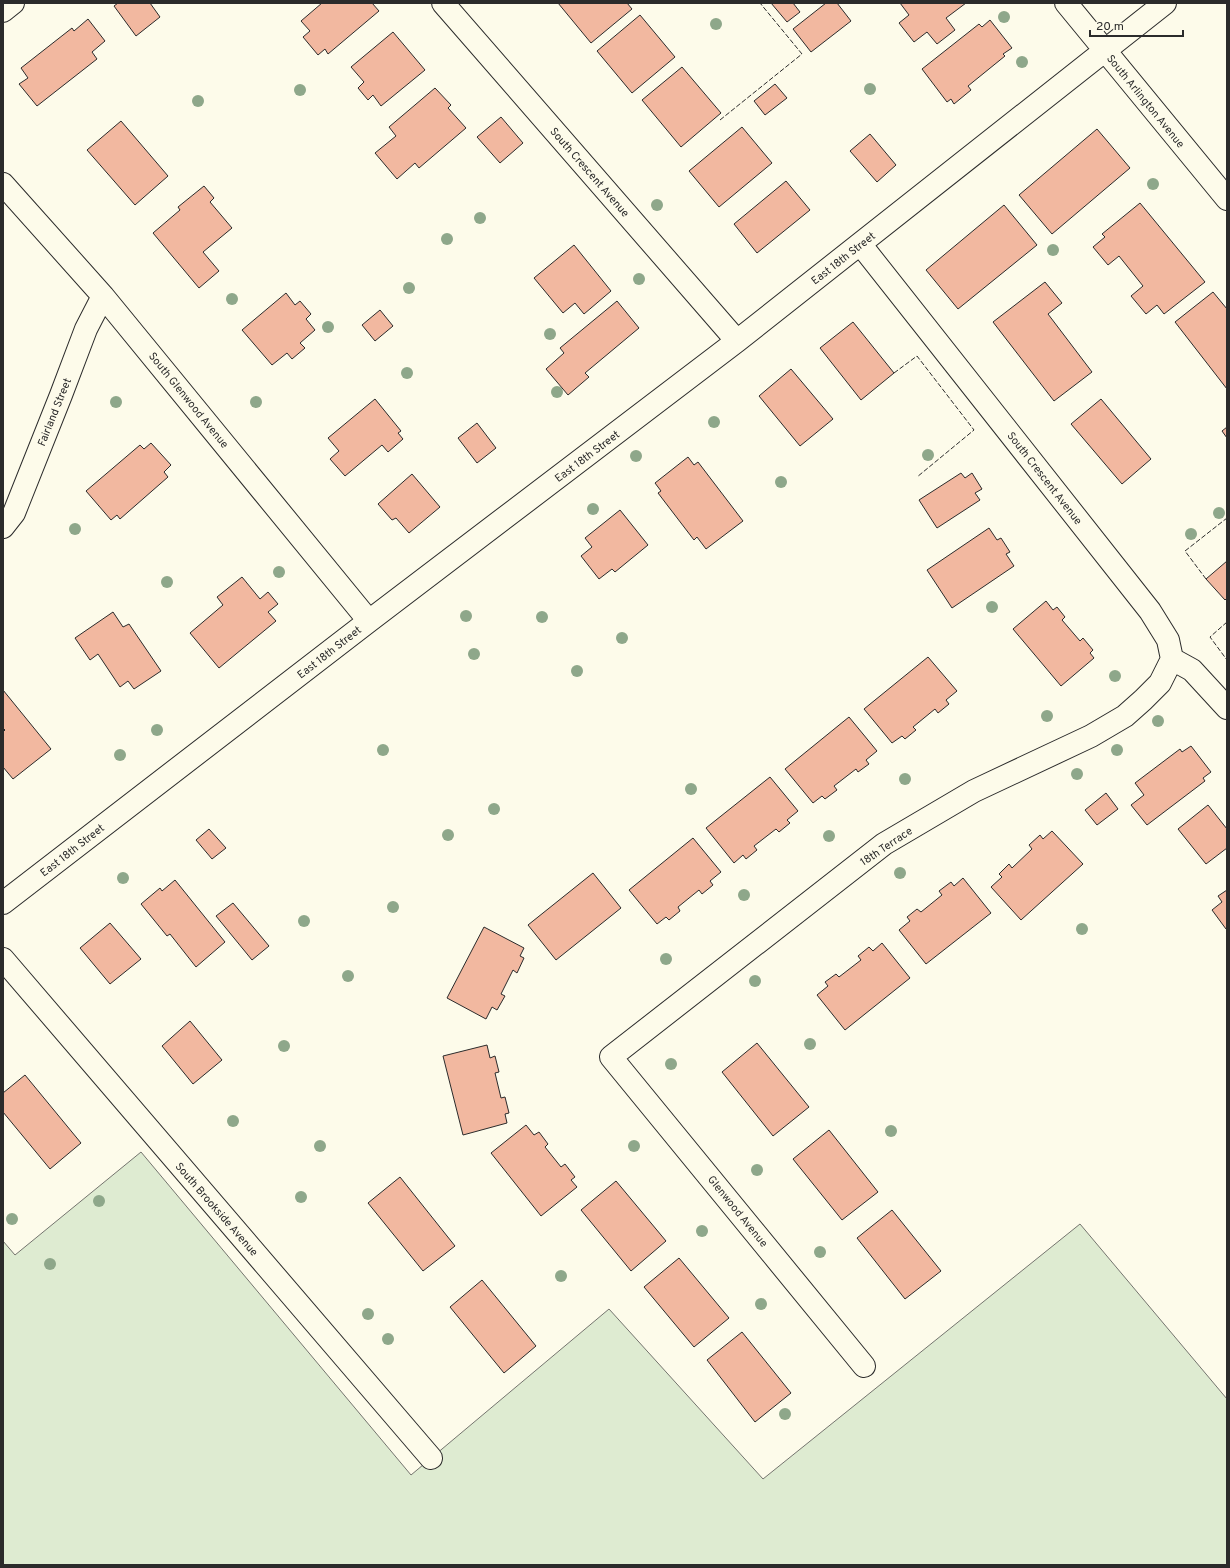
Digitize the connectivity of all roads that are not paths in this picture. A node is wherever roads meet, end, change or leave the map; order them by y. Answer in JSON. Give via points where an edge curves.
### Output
{"nodes":[{"id":1,"x":13,"y":3,"type":"edge"},
{"id":2,"x":443,"y":3,"type":"edge"},
{"id":3,"x":1066,"y":3,"type":"edge"},
{"id":4,"x":1165,"y":3,"type":"edge"},
{"id":5,"x":3,"y":11,"type":"edge"},
{"id":6,"x":1105,"y":51,"type":"junction"},
{"id":7,"x":3,"y":184,"type":"edge"},
{"id":8,"x":1227,"y":199,"type":"edge"},
{"id":9,"x":861,"y":245,"type":"junction"},
{"id":10,"x":103,"y":296,"type":"junction"},
{"id":11,"x":737,"y":341,"type":"junction"},
{"id":12,"x":3,"y":527,"type":"edge"},
{"id":13,"x":369,"y":621,"type":"junction"},
{"id":14,"x":1172,"y":659,"type":"junction"},
{"id":15,"x":1227,"y":708,"type":"edge"},
{"id":16,"x":3,"y":903,"type":"edge"},
{"id":17,"x":3,"y":959,"type":"edge"},
{"id":18,"x":611,"y":1057,"type":"joint"},
{"id":19,"x":864,"y":1366,"type":"dead end"},
{"id":20,"x":431,"y":1458,"type":"dead end"}],
"edges":[{"from":1,"to":5,"type":"street"},
{"from":2,"to":11,"type":"street","name":"South Crescent Avenue"},
{"from":3,"to":6,"type":"street","name":"South Arlington Avenue"},
{"from":4,"to":6,"type":"street","name":"East 18th Street"},
{"from":6,"to":8,"type":"street","name":"South Arlington Avenue"},
{"from":6,"to":9,"type":"street","name":"East 18th Street"},
{"from":7,"to":10,"type":"street","name":"South Glenwood Avenue"},
{"from":9,"to":11,"type":"street","name":"East 18th Street"},
{"from":9,"to":14,"type":"street","name":"South Crescent Avenue","via":[[1150,611],[1168,640]]},
{"from":10,"to":12,"type":"street","name":"Fairland Street","via":[[86,329],[14,513]]},
{"from":10,"to":13,"type":"street","name":"South Glenwood Avenue"},
{"from":11,"to":13,"type":"street","name":"East 18th Street"},
{"from":13,"to":16,"type":"street","name":"East 18th Street"},
{"from":14,"to":15,"type":"street","via":[[1192,670]]},
{"from":14,"to":18,"type":"street","name":"18th Terrace","via":[[1160,683],[1125,716],[1091,736],[974,791],[884,844]]},
{"from":17,"to":20,"type":"street","name":"South Brookside Avenue"},
{"from":18,"to":19,"type":"street","name":"Glenwood Avenue"}]}
